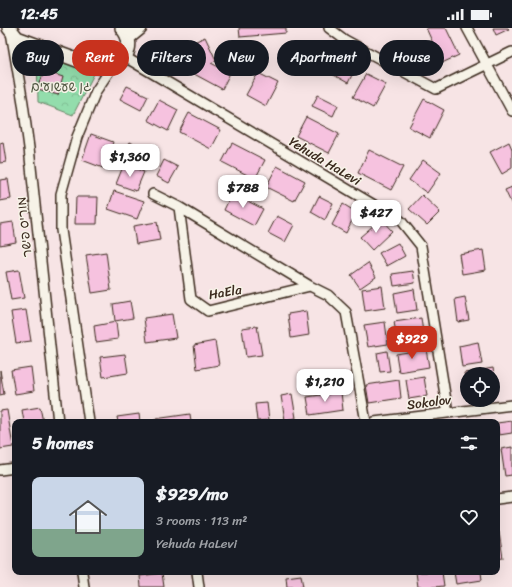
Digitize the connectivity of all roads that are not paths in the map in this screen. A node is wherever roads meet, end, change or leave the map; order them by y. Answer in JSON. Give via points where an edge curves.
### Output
{"nodes":[{"id":1,"x":140,"y":28,"type":"edge"},
{"id":2,"x":329,"y":28,"type":"edge"},
{"id":3,"x":467,"y":28,"type":"edge"},
{"id":4,"x":10,"y":29,"type":"edge"},
{"id":5,"x":126,"y":33,"type":"edge"},
{"id":6,"x":512,"y":52,"type":"edge"},
{"id":7,"x":72,"y":58,"type":"edge"},
{"id":8,"x":129,"y":59,"type":"edge"},
{"id":9,"x":487,"y":65,"type":"junction"},
{"id":10,"x":106,"y":76,"type":"edge"},
{"id":11,"x":512,"y":111,"type":"edge"},
{"id":12,"x":153,"y":194,"type":"dead end"},
{"id":13,"x":179,"y":206,"type":"junction"},
{"id":14,"x":310,"y":286,"type":"junction"},
{"id":15,"x":512,"y":405,"type":"edge"},
{"id":16,"x":448,"y":413,"type":"junction"},
{"id":17,"x":58,"y":419,"type":"edge"},
{"id":18,"x":89,"y":419,"type":"edge"},
{"id":19,"x":365,"y":419,"type":"edge"},
{"id":20,"x":399,"y":419,"type":"edge"},
{"id":21,"x":12,"y":468,"type":"edge"},
{"id":22,"x":0,"y":470,"type":"edge"},
{"id":23,"x":512,"y":497,"type":"edge"},
{"id":24,"x":500,"y":499,"type":"edge"},
{"id":25,"x":82,"y":575,"type":"edge"},
{"id":26,"x":197,"y":575,"type":"edge"},
{"id":27,"x":84,"y":587,"type":"edge"},
{"id":28,"x":199,"y":587,"type":"edge"}],
"edges":[{"from":1,"to":5,"type":"street"},
{"from":2,"to":9,"type":"street","via":[[345,40],[436,89]]},
{"from":3,"to":9,"type":"street"},
{"from":4,"to":7,"type":"street","via":[[17,38]]},
{"from":4,"to":17,"type":"street","name":"מוריס פישר","via":[[29,148]]},
{"from":6,"to":9,"type":"street"},
{"from":8,"to":16,"type":"street","name":"Yehuda HaLevi","via":[[401,221],[421,246]]},
{"from":9,"to":11,"type":"street"},
{"from":10,"to":18,"type":"street","via":[[96,91],[77,136],[61,194],[61,230]]},
{"from":12,"to":13,"type":"street"},
{"from":13,"to":14,"type":"street"},
{"from":13,"to":14,"type":"street","name":"HaEla","via":[[191,299],[208,311]]},
{"from":14,"to":19,"type":"street","via":[[328,295],[346,312]]},
{"from":15,"to":16,"type":"street","name":"Sokolov"},
{"from":16,"to":20,"type":"street","name":"Sokolov"},
{"from":21,"to":22,"type":"street"},
{"from":23,"to":24,"type":"street"},
{"from":25,"to":27,"type":"street"},
{"from":26,"to":28,"type":"street"}]}
